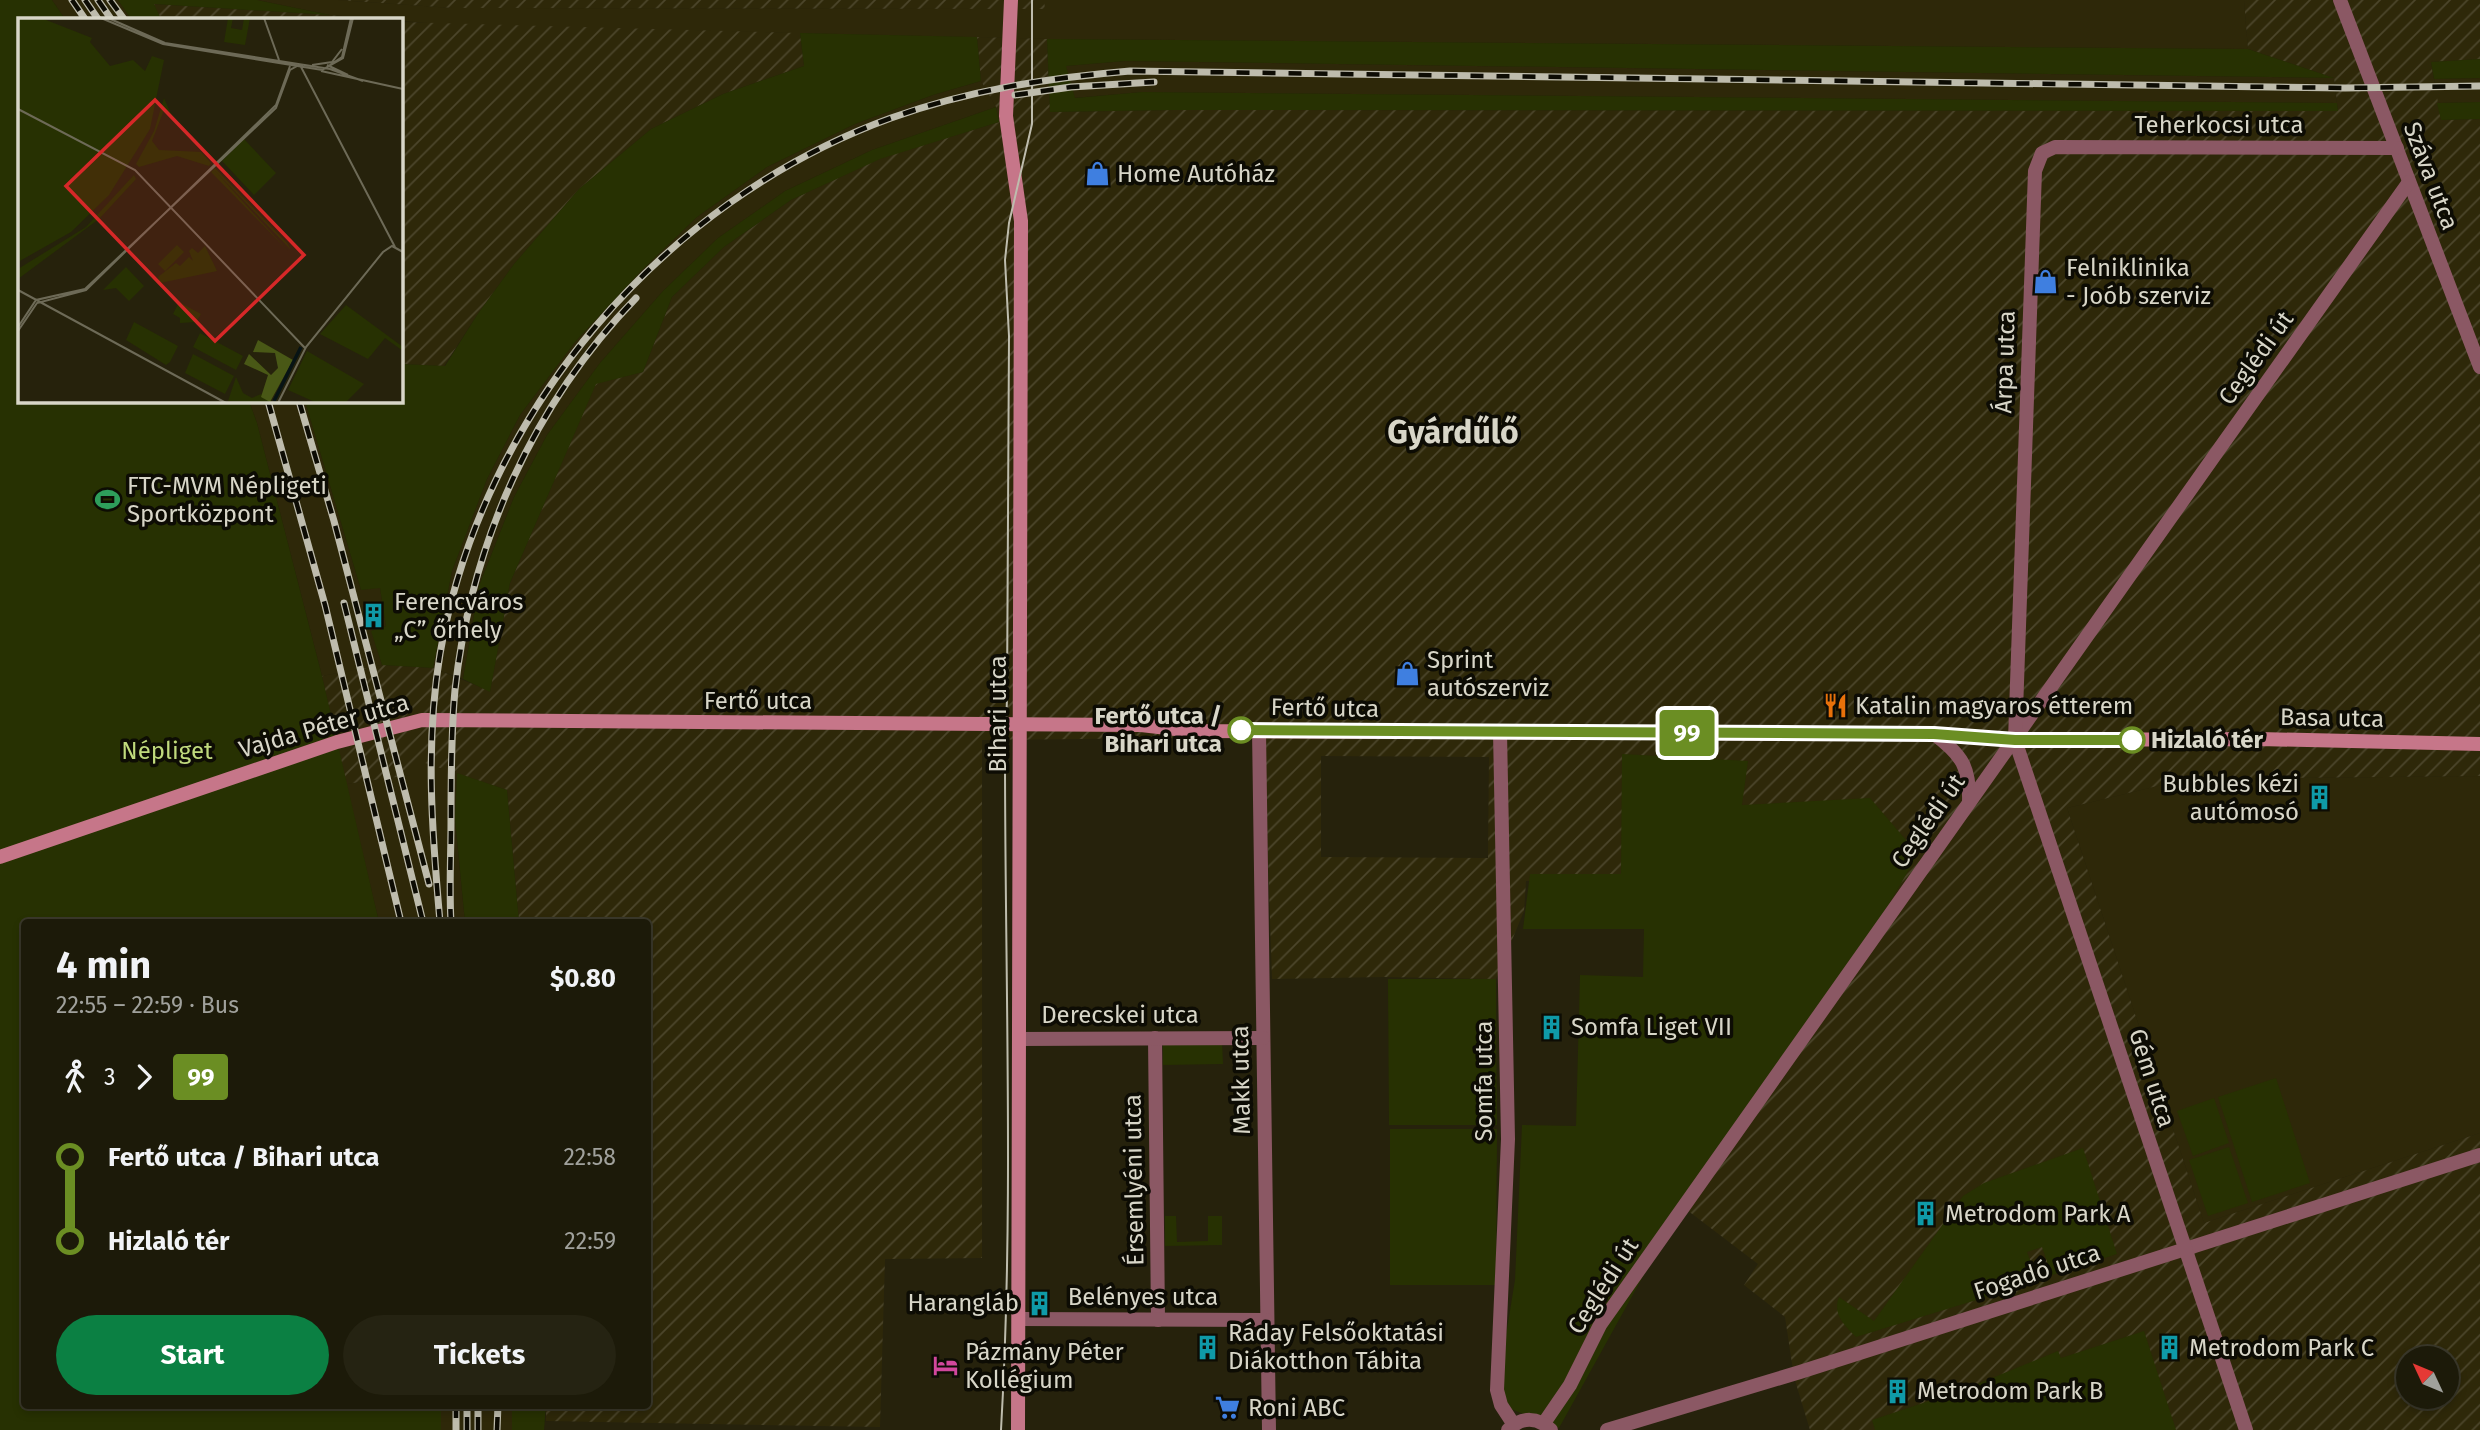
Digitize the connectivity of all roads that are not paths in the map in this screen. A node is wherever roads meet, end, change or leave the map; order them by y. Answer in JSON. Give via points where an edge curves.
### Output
{"nodes":[{"id":1,"x":1011,"y":0,"type":"edge"},
{"id":2,"x":2340,"y":0,"type":"edge"},
{"id":3,"x":2397,"y":148,"type":"junction"},
{"id":4,"x":2042,"y":153,"type":"joint"},
{"id":5,"x":2409,"y":182,"type":"junction"},
{"id":6,"x":2480,"y":368,"type":"edge"},
{"id":7,"x":463,"y":720,"type":"joint"},
{"id":8,"x":1021,"y":724,"type":"junction"},
{"id":9,"x":1259,"y":730,"type":"junction"},
{"id":10,"x":1500,"y":732,"type":"junction"},
{"id":11,"x":1934,"y":734,"type":"junction"},
{"id":12,"x":2015,"y":740,"type":"junction"},
{"id":13,"x":2480,"y":744,"type":"edge"},
{"id":14,"x":1969,"y":802,"type":"junction"},
{"id":15,"x":0,"y":857,"type":"edge"},
{"id":16,"x":1155,"y":1038,"type":"junction"},
{"id":17,"x":1263,"y":1038,"type":"junction"},
{"id":18,"x":1018,"y":1039,"type":"junction"},
{"id":19,"x":2480,"y":1156,"type":"edge"},
{"id":20,"x":2185,"y":1248,"type":"junction"},
{"id":21,"x":1019,"y":1319,"type":"junction"},
{"id":22,"x":1158,"y":1320,"type":"junction"},
{"id":23,"x":1266,"y":1320,"type":"junction"},
{"id":24,"x":1511,"y":1427,"type":"edge"},
{"id":25,"x":1547,"y":1427,"type":"edge"},
{"id":26,"x":1018,"y":1430,"type":"edge"},
{"id":27,"x":1269,"y":1430,"type":"edge"},
{"id":28,"x":1607,"y":1430,"type":"edge"},
{"id":29,"x":2246,"y":1430,"type":"edge"}],
"edges":[{"from":1,"to":8,"type":"street","name":"Bihari utca","via":[[1006,109],[1021,221]]},
{"from":2,"to":3,"type":"street","name":"Száva utca"},
{"from":3,"to":4,"type":"street","name":"Teherkocsi utca","via":[[2055,147]]},
{"from":3,"to":5,"type":"street","name":"Száva utca"},
{"from":4,"to":12,"type":"street","name":"Árpa utca","via":[[2035,171]]},
{"from":5,"to":6,"type":"street","name":"Száva utca"},
{"from":5,"to":12,"type":"street","name":"Ceglédi út"},
{"from":7,"to":8,"type":"street","name":"Fertő utca"},
{"from":7,"to":15,"type":"street","name":"Vajda Péter utca","via":[[422,720],[337,742]]},
{"from":8,"to":9,"type":"street","name":"Fertő utca"},
{"from":8,"to":18,"type":"street","name":"Bihari utca"},
{"from":9,"to":10,"type":"street","name":"Fertő utca"},
{"from":9,"to":17,"type":"street","name":"Makk utca"},
{"from":10,"to":11,"type":"street","name":"Fertő utca"},
{"from":10,"to":24,"type":"street","name":"Somfa utca","via":[[1508,1139],[1497,1390]]},
{"from":11,"to":12,"type":"street"},
{"from":11,"to":14,"type":"street","via":[[1960,758],[1969,783]]},
{"from":12,"to":13,"type":"street","name":"Basa utca"},
{"from":12,"to":14,"type":"street","name":"Ceglédi út"},
{"from":12,"to":20,"type":"street","name":"Gém utca"},
{"from":14,"to":25,"type":"street","name":"Ceglédi út","via":[[1600,1325]]},
{"from":16,"to":17,"type":"street","name":"Derecskei utca"},
{"from":16,"to":18,"type":"street","name":"Derecskei utca"},
{"from":16,"to":22,"type":"street","name":"Érsemlyéni utca"},
{"from":17,"to":23,"type":"street","name":"Makk utca"},
{"from":18,"to":21,"type":"street","name":"Bihari utca"},
{"from":19,"to":20,"type":"street","name":"Fogadó utca"},
{"from":20,"to":28,"type":"street","name":"Fogadó utca"},
{"from":20,"to":29,"type":"street","name":"Gém utca"},
{"from":21,"to":22,"type":"street","name":"Belényes utca"},
{"from":21,"to":26,"type":"street","name":"Bihari utca"},
{"from":22,"to":23,"type":"street","name":"Belényes utca"},
{"from":23,"to":27,"type":"street","name":"Makk utca"},
{"from":24,"to":25,"type":"street","via":[[1528,1419]]}]}
